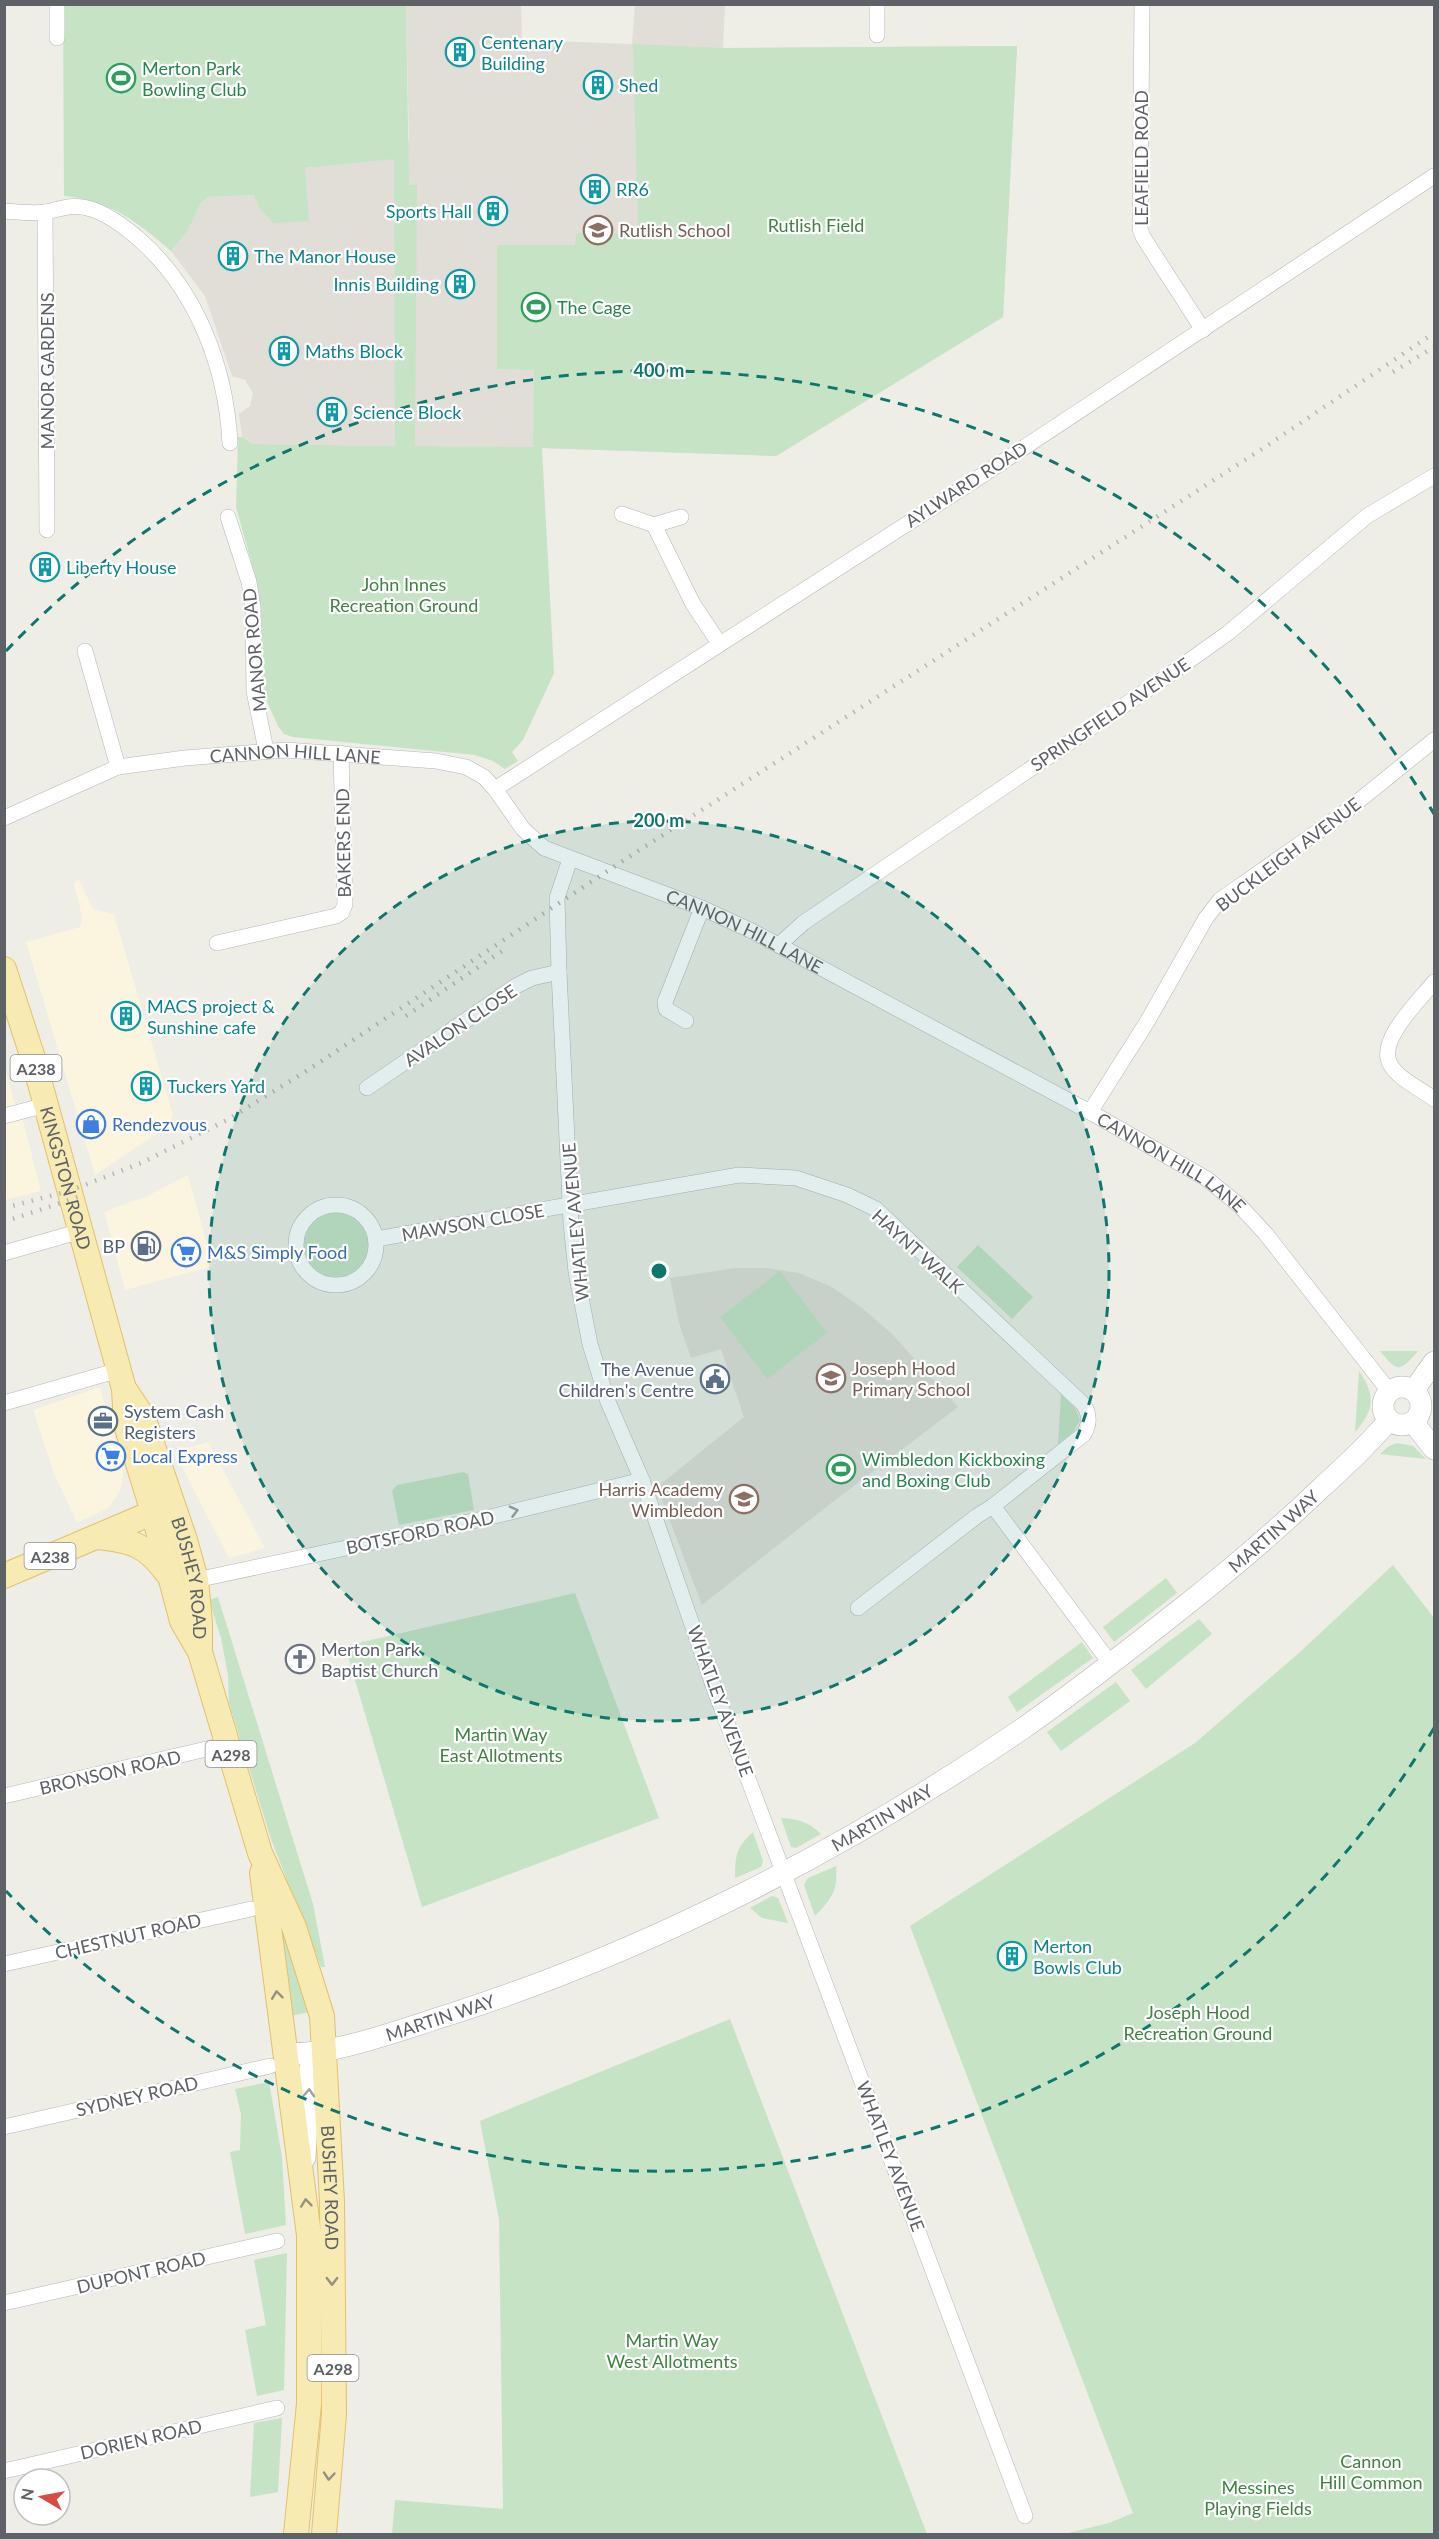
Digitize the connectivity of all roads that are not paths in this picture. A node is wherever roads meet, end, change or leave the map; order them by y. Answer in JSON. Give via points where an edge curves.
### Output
{"nodes":[{"id":1,"x":57,"y":4,"type":"edge"},
{"id":2,"x":877,"y":4,"type":"edge"},
{"id":3,"x":1142,"y":4,"type":"edge"},
{"id":4,"x":877,"y":35,"type":"dead end"},
{"id":5,"x":57,"y":38,"type":"dead end"},
{"id":6,"x":1434,"y":176,"type":"edge"},
{"id":7,"x":4,"y":212,"type":"edge"},
{"id":8,"x":45,"y":212,"type":"junction"},
{"id":9,"x":1203,"y":330,"type":"junction"},
{"id":10,"x":230,"y":443,"type":"dead end"},
{"id":11,"x":1434,"y":476,"type":"edge"},
{"id":12,"x":622,"y":514,"type":"dead end"},
{"id":13,"x":228,"y":517,"type":"dead end"},
{"id":14,"x":681,"y":517,"type":"dead end"},
{"id":15,"x":654,"y":525,"type":"junction"},
{"id":16,"x":47,"y":530,"type":"dead end"},
{"id":17,"x":719,"y":643,"type":"junction"},
{"id":18,"x":85,"y":651,"type":"dead end"},
{"id":19,"x":1434,"y":740,"type":"edge"},
{"id":20,"x":266,"y":750,"type":"junction"},
{"id":21,"x":341,"y":753,"type":"junction"},
{"id":22,"x":118,"y":767,"type":"junction"},
{"id":23,"x":495,"y":789,"type":"junction"},
{"id":24,"x":4,"y":818,"type":"edge"},
{"id":25,"x":570,"y":859,"type":"junction"},
{"id":26,"x":702,"y":908,"type":"junction"},
{"id":27,"x":217,"y":943,"type":"dead end"},
{"id":28,"x":779,"y":945,"type":"junction"},
{"id":29,"x":4,"y":969,"type":"edge"},
{"id":30,"x":559,"y":972,"type":"junction"},
{"id":31,"x":1434,"y":982,"type":"edge"},
{"id":32,"x":686,"y":1021,"type":"dead end"},
{"id":33,"x":367,"y":1088,"type":"dead end"},
{"id":34,"x":1434,"y":1098,"type":"edge"},
{"id":35,"x":46,"y":1105,"type":"junction"},
{"id":36,"x":1090,"y":1112,"type":"junction"},
{"id":37,"x":4,"y":1116,"type":"edge"},
{"id":38,"x":570,"y":1204,"type":"junction"},
{"id":39,"x":81,"y":1231,"type":"junction"},
{"id":40,"x":376,"y":1239,"type":"junction"},
{"id":41,"x":4,"y":1253,"type":"edge"},
{"id":42,"x":1434,"y":1362,"type":"edge"},
{"id":43,"x":122,"y":1379,"type":"junction"},
{"id":44,"x":1414,"y":1390,"type":"junction"},
{"id":45,"x":1389,"y":1391,"type":"junction"},
{"id":46,"x":4,"y":1403,"type":"edge"},
{"id":47,"x":1389,"y":1420,"type":"junction"},
{"id":48,"x":1413,"y":1422,"type":"junction"},
{"id":49,"x":1434,"y":1449,"type":"edge"},
{"id":50,"x":642,"y":1480,"type":"junction"},
{"id":51,"x":993,"y":1506,"type":"junction"},
{"id":52,"x":164,"y":1508,"type":"junction"},
{"id":53,"x":96,"y":1537,"type":"junction"},
{"id":54,"x":169,"y":1575,"type":"junction"},
{"id":55,"x":4,"y":1576,"type":"edge"},
{"id":56,"x":196,"y":1580,"type":"junction"},
{"id":57,"x":858,"y":1608,"type":"dead end"},
{"id":58,"x":200,"y":1652,"type":"junction"},
{"id":59,"x":1111,"y":1664,"type":"junction"},
{"id":60,"x":215,"y":1747,"type":"dead end"},
{"id":61,"x":4,"y":1796,"type":"edge"},
{"id":62,"x":260,"y":1853,"type":"junction"},
{"id":63,"x":784,"y":1872,"type":"junction"},
{"id":64,"x":251,"y":1909,"type":"dead end"},
{"id":65,"x":4,"y":1964,"type":"edge"},
{"id":66,"x":321,"y":2051,"type":"junction"},
{"id":67,"x":278,"y":2060,"type":"junction"},
{"id":68,"x":4,"y":2127,"type":"edge"},
{"id":69,"x":302,"y":2172,"type":"junction"},
{"id":70,"x":277,"y":2241,"type":"dead end"},
{"id":71,"x":4,"y":2303,"type":"edge"},
{"id":72,"x":278,"y":2408,"type":"dead end"},
{"id":73,"x":4,"y":2471,"type":"edge"},
{"id":74,"x":1025,"y":2516,"type":"dead end"},
{"id":75,"x":296,"y":2535,"type":"edge"},
{"id":76,"x":324,"y":2535,"type":"edge"}],
"edges":[{"from":1,"to":5,"type":"street"},
{"from":2,"to":4,"type":"street"},
{"from":3,"to":9,"type":"street","name":"LEAFIELD ROAD","via":[[1140,229]]},
{"from":6,"to":9,"type":"street","name":"AYLWARD ROAD"},
{"from":7,"to":8,"type":"street"},
{"from":8,"to":10,"type":"street","via":[[59,207],[94,210],[130,232],[170,273],[190,302],[217,363]]},
{"from":8,"to":16,"type":"street","name":"MANOR GARDENS"},
{"from":9,"to":17,"type":"street","name":"AYLWARD ROAD"},
{"from":11,"to":28,"type":"street","name":"SPRINGFIELD AVENUE","via":[[1367,516],[1218,640],[803,923]]},
{"from":12,"to":15,"type":"street"},
{"from":13,"to":20,"type":"street","name":"MANOR ROAD","via":[[249,582],[254,691]]},
{"from":14,"to":15,"type":"street"},
{"from":15,"to":17,"type":"street","via":[[693,604]]},
{"from":17,"to":23,"type":"street","name":"AYLWARD ROAD"},
{"from":18,"to":22,"type":"street"},
{"from":19,"to":36,"type":"street","name":"BUCKLEIGH AVENUE","via":[[1340,816],[1220,900]]},
{"from":20,"to":21,"type":"street","name":"CANNON HILL LANE"},
{"from":20,"to":22,"type":"street","name":"CANNON HILL LANE"},
{"from":21,"to":23,"type":"street","name":"CANNON HILL LANE","via":[[466,767]]},
{"from":21,"to":27,"type":"street","name":"BAKERS END","via":[[345,904],[342,912]]},
{"from":22,"to":24,"type":"street","name":"CANNON HILL LANE"},
{"from":23,"to":25,"type":"street","name":"CANNON HILL LANE","via":[[533,840]]},
{"from":25,"to":26,"type":"street","name":"CANNON HILL LANE"},
{"from":25,"to":30,"type":"street","name":"WHATLEY AVENUE","via":[[557,898]]},
{"from":26,"to":28,"type":"street","name":"CANNON HILL LANE"},
{"from":26,"to":32,"type":"street","via":[[664,1002],[666,1009]]},
{"from":28,"to":36,"type":"street","name":"CANNON HILL LANE"},
{"from":29,"to":35,"type":"main road","name":"KINGSTON ROAD","number":"A238"},
{"from":30,"to":33,"type":"street","name":"AVALON CLOSE","via":[[516,986]]},
{"from":30,"to":38,"type":"street","name":"WHATLEY AVENUE"},
{"from":31,"to":34,"type":"street","via":[[1395,1030],[1388,1056],[1396,1072]]},
{"from":35,"to":37,"type":"street"},
{"from":35,"to":39,"type":"main road","name":"KINGSTON ROAD","number":"A238"},
{"from":36,"to":45,"type":"street","name":"CANNON HILL LANE","via":[[1189,1167],[1251,1217]]},
{"from":38,"to":40,"type":"street","name":"MAWSON CLOSE"},
{"from":38,"to":50,"type":"street","name":"WHATLEY AVENUE","via":[[576,1272],[590,1344],[608,1402]]},
{"from":38,"to":51,"type":"street","name":"HAYNT WALK","via":[[739,1175],[759,1175],[796,1178],[876,1209],[1088,1411],[1088,1427],[1083,1434]]},
{"from":39,"to":41,"type":"street"},
{"from":39,"to":43,"type":"main road","name":"KINGSTON ROAD","number":"A238"},
{"from":40,"to":40,"type":"street","name":"MAWSON CLOSE","via":[[371,1266],[356,1280],[336,1286],[310,1276],[296,1253],[296,1240],[307,1217],[329,1205],[342,1205],[359,1213],[372,1227]]},
{"from":42,"to":44,"type":"main road"},
{"from":43,"to":46,"type":"street"},
{"from":43,"to":52,"type":"main road","name":"KINGSTON ROAD","number":"A238","via":[[143,1417]]},
{"from":44,"to":45,"type":"main road","via":[[1401,1386]]},
{"from":44,"to":48,"type":"main road","via":[[1422,1404]]},
{"from":45,"to":47,"type":"main road","via":[[1383,1409]]},
{"from":47,"to":48,"type":"main road","via":[[1400,1425]]},
{"from":47,"to":59,"type":"main road","name":"MARTIN WAY","via":[[1274,1532]]},
{"from":48,"to":49,"type":"main road"},
{"from":56,"to":50,"type":"street","name":"BOTSFORD ROAD","one_way":true,"via":[[482,1519]]},
{"from":50,"to":63,"type":"street","name":"WHATLEY AVENUE","via":[[714,1688]]},
{"from":51,"to":57,"type":"street","name":"HAYNT WALK"},
{"from":51,"to":59,"type":"street"},
{"from":52,"to":53,"type":"main road","number":"A238"},
{"from":52,"to":54,"type":"main road","name":"BUSHEY ROAD","number":"A298"},
{"from":52,"to":56,"type":"main road","name":"BUSHEY ROAD","number":"A298"},
{"from":53,"to":54,"type":"main road","number":"A238","via":[[141,1546]]},
{"from":53,"to":55,"type":"main road","number":"A238"},
{"from":54,"to":58,"type":"main road","name":"BUSHEY ROAD","number":"A298","via":[[182,1621]]},
{"from":56,"to":58,"type":"main road","name":"BUSHEY ROAD","number":"A298"},
{"from":58,"to":62,"type":"main road","name":"BUSHEY ROAD","number":"A298"},
{"from":59,"to":63,"type":"main road","name":"MARTIN WAY","via":[[1021,1730],[929,1789]]},
{"from":60,"to":61,"type":"street","name":"BRONSON ROAD"},
{"from":62,"to":66,"type":"main road","name":"BUSHEY ROAD","number":"A298","via":[[290,1918],[311,1978],[322,2016]]},
{"from":67,"to":62,"type":"main road","name":"BUSHEY ROAD","number":"A298","one_way":true},
{"from":63,"to":66,"type":"main road","name":"MARTIN WAY","via":[[620,1950],[533,1985],[434,2020]]},
{"from":63,"to":74,"type":"street","name":"WHATLEY AVENUE"},
{"from":64,"to":65,"type":"street","name":"CHESTNUT ROAD"},
{"from":66,"to":67,"type":"main road","name":"MARTIN WAY"},
{"from":69,"to":66,"type":"main road","name":"BUSHEY ROAD","one_way":true,"via":[[310,2067]]},
{"from":66,"to":76,"type":"main road","name":"BUSHEY ROAD","number":"A298","one_way":true,"via":[[332,2202],[334,2414]]},
{"from":67,"to":68,"type":"street","name":"SYDNEY ROAD"},
{"from":67,"to":69,"type":"main road","name":"BUSHEY ROAD","number":"A298"},
{"from":75,"to":69,"type":"main road","name":"BUSHEY ROAD","number":"A298","one_way":true,"via":[[309,2404],[309,2235]]},
{"from":70,"to":71,"type":"street","name":"DUPONT ROAD"},
{"from":72,"to":73,"type":"street","name":"DORIEN ROAD"}]}
